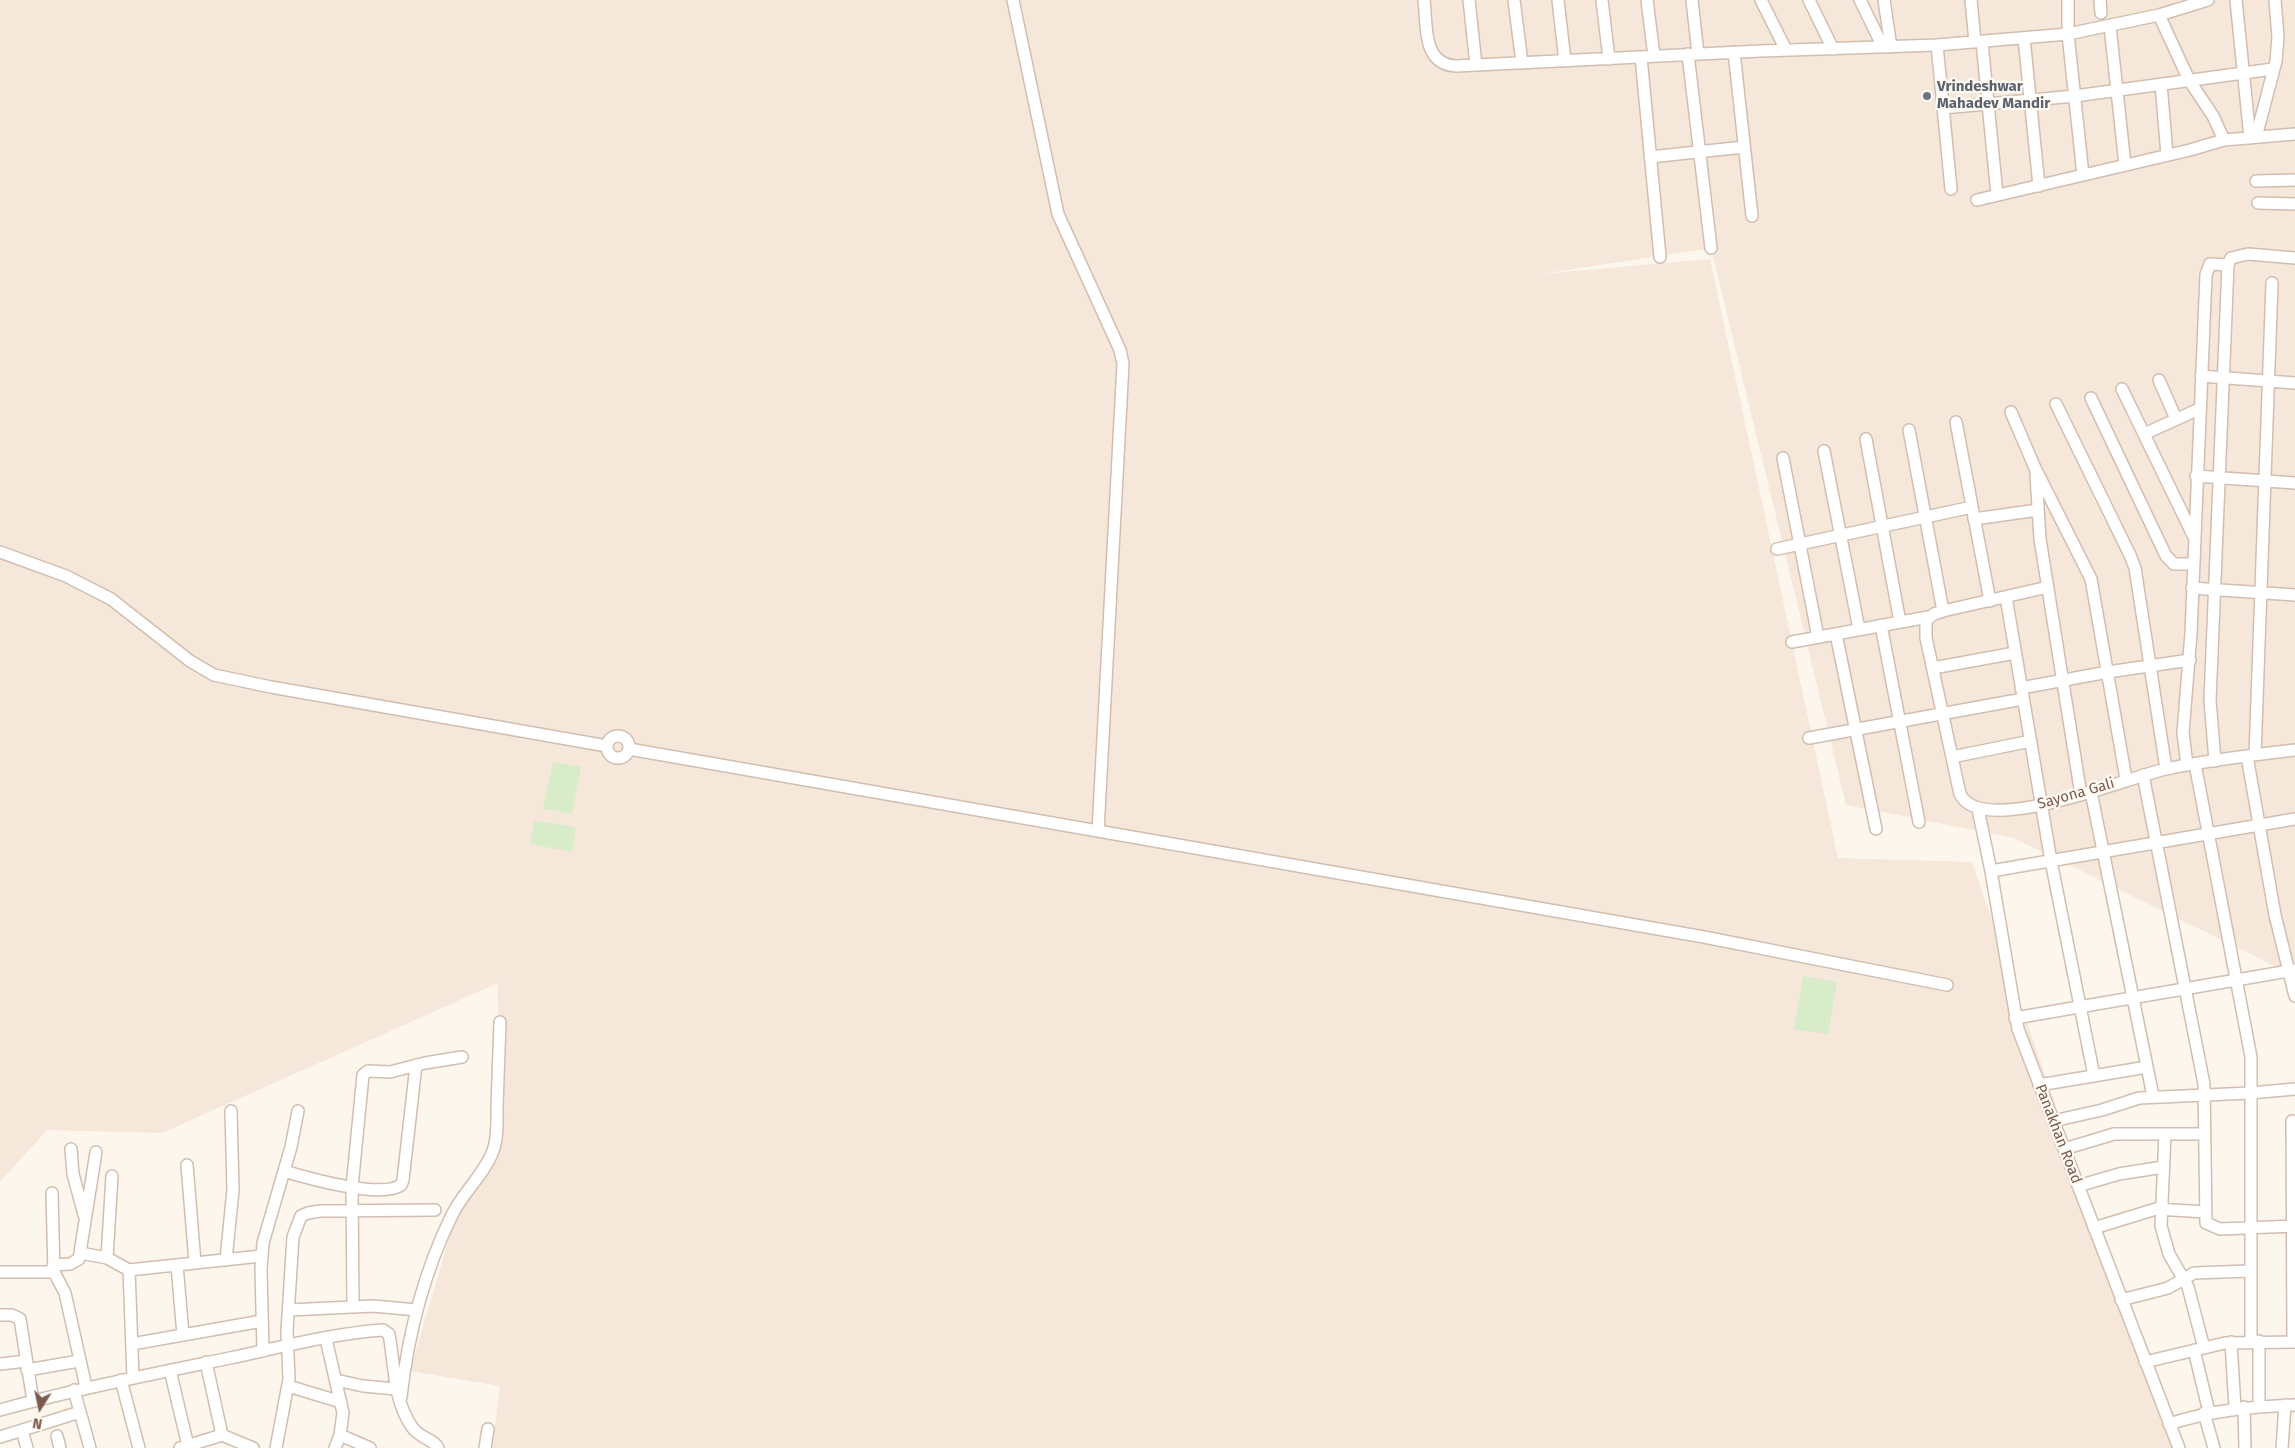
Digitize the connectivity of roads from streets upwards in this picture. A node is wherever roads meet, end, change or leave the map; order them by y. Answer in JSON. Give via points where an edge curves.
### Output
{"nodes":[{"id":1,"x":1013,"y":0,"type":"edge"},
{"id":2,"x":1424,"y":0,"type":"edge"},
{"id":3,"x":1469,"y":0,"type":"edge"},
{"id":4,"x":1514,"y":0,"type":"edge"},
{"id":5,"x":1558,"y":0,"type":"edge"},
{"id":6,"x":1602,"y":0,"type":"edge"},
{"id":7,"x":1647,"y":0,"type":"edge"},
{"id":8,"x":1692,"y":0,"type":"edge"},
{"id":9,"x":1761,"y":0,"type":"edge"},
{"id":10,"x":1810,"y":0,"type":"edge"},
{"id":11,"x":1860,"y":0,"type":"edge"},
{"id":12,"x":1884,"y":0,"type":"edge"},
{"id":13,"x":1971,"y":0,"type":"edge"},
{"id":14,"x":2068,"y":0,"type":"edge"},
{"id":15,"x":2100,"y":0,"type":"edge"},
{"id":16,"x":2208,"y":0,"type":"edge"},
{"id":17,"x":2236,"y":0,"type":"edge"},
{"id":18,"x":2275,"y":0,"type":"edge"},
{"id":19,"x":2100,"y":13,"type":"dead end"},
{"id":20,"x":2159,"y":15,"type":"junction"},
{"id":21,"x":2110,"y":26,"type":"junction"},
{"id":22,"x":2068,"y":34,"type":"junction"},
{"id":23,"x":2024,"y":38,"type":"junction"},
{"id":24,"x":1978,"y":42,"type":"junction"},
{"id":25,"x":1937,"y":45,"type":"junction"},
{"id":26,"x":1887,"y":47,"type":"junction"},
{"id":27,"x":1834,"y":49,"type":"junction"},
{"id":28,"x":1786,"y":50,"type":"junction"},
{"id":29,"x":1734,"y":52,"type":"junction"},
{"id":30,"x":1693,"y":54,"type":"junction"},
{"id":31,"x":1654,"y":56,"type":"junction"},
{"id":32,"x":1641,"y":57,"type":"junction"},
{"id":33,"x":1609,"y":59,"type":"junction"},
{"id":34,"x":1565,"y":61,"type":"junction"},
{"id":35,"x":1522,"y":63,"type":"junction"},
{"id":36,"x":1476,"y":64,"type":"junction"},
{"id":37,"x":2273,"y":69,"type":"junction"},
{"id":38,"x":2243,"y":72,"type":"junction"},
{"id":39,"x":2189,"y":80,"type":"junction"},
{"id":40,"x":2161,"y":84,"type":"junction"},
{"id":41,"x":2117,"y":90,"type":"junction"},
{"id":42,"x":2074,"y":96,"type":"junction"},
{"id":43,"x":2030,"y":100,"type":"junction"},
{"id":44,"x":1988,"y":104,"type":"junction"},
{"id":45,"x":1943,"y":108,"type":"junction"},
{"id":46,"x":2295,"y":134,"type":"edge"},
{"id":47,"x":2253,"y":137,"type":"junction"},
{"id":48,"x":2224,"y":140,"type":"junction"},
{"id":49,"x":1744,"y":147,"type":"junction"},
{"id":50,"x":1700,"y":153,"type":"junction"},
{"id":51,"x":2167,"y":155,"type":"junction"},
{"id":52,"x":1650,"y":157,"type":"junction"},
{"id":53,"x":2125,"y":165,"type":"junction"},
{"id":54,"x":2083,"y":175,"type":"junction"},
{"id":55,"x":2295,"y":180,"type":"edge"},
{"id":56,"x":2256,"y":181,"type":"dead end"},
{"id":57,"x":2039,"y":186,"type":"junction"},
{"id":58,"x":1951,"y":189,"type":"dead end"},
{"id":59,"x":1997,"y":195,"type":"junction"},
{"id":60,"x":1976,"y":200,"type":"dead end"},
{"id":61,"x":2258,"y":203,"type":"dead end"},
{"id":62,"x":2295,"y":204,"type":"edge"},
{"id":63,"x":1752,"y":216,"type":"dead end"},
{"id":64,"x":1711,"y":248,"type":"dead end"},
{"id":65,"x":1660,"y":257,"type":"dead end"},
{"id":66,"x":2295,"y":258,"type":"edge"},
{"id":67,"x":2228,"y":266,"type":"junction"},
{"id":68,"x":2272,"y":283,"type":"dead end"},
{"id":69,"x":2201,"y":376,"type":"junction"},
{"id":70,"x":2222,"y":377,"type":"junction"},
{"id":71,"x":2159,"y":380,"type":"dead end"},
{"id":72,"x":2268,"y":380,"type":"junction"},
{"id":73,"x":2295,"y":382,"type":"edge"},
{"id":74,"x":2122,"y":389,"type":"dead end"},
{"id":75,"x":2091,"y":398,"type":"dead end"},
{"id":76,"x":2056,"y":404,"type":"dead end"},
{"id":77,"x":2199,"y":408,"type":"junction"},
{"id":78,"x":2011,"y":412,"type":"dead end"},
{"id":79,"x":2176,"y":419,"type":"junction"},
{"id":80,"x":1956,"y":422,"type":"dead end"},
{"id":81,"x":1909,"y":430,"type":"dead end"},
{"id":82,"x":2144,"y":434,"type":"junction"},
{"id":83,"x":1866,"y":439,"type":"dead end"},
{"id":84,"x":1824,"y":451,"type":"dead end"},
{"id":85,"x":1782,"y":458,"type":"dead end"},
{"id":86,"x":2036,"y":468,"type":"junction"},
{"id":87,"x":2196,"y":476,"type":"junction"},
{"id":88,"x":2219,"y":478,"type":"junction"},
{"id":89,"x":2265,"y":481,"type":"junction"},
{"id":90,"x":2295,"y":483,"type":"edge"},
{"id":91,"x":1972,"y":507,"type":"junction"},
{"id":92,"x":2038,"y":510,"type":"junction"},
{"id":93,"x":1926,"y":517,"type":"junction"},
{"id":94,"x":1974,"y":519,"type":"junction"},
{"id":95,"x":1882,"y":527,"type":"junction"},
{"id":96,"x":1842,"y":535,"type":"junction"},
{"id":97,"x":2194,"y":537,"type":"junction"},
{"id":98,"x":1798,"y":544,"type":"junction"},
{"id":99,"x":1777,"y":549,"type":"dead end"},
{"id":100,"x":0,"y":552,"type":"edge"},
{"id":101,"x":2193,"y":564,"type":"junction"},
{"id":102,"x":2048,"y":587,"type":"junction"},
{"id":103,"x":2192,"y":588,"type":"junction"},
{"id":104,"x":2214,"y":590,"type":"junction"},
{"id":105,"x":2260,"y":593,"type":"junction"},
{"id":106,"x":2295,"y":596,"type":"edge"},
{"id":107,"x":2006,"y":597,"type":"junction"},
{"id":108,"x":1990,"y":600,"type":"junction"},
{"id":109,"x":1943,"y":611,"type":"junction"},
{"id":110,"x":1928,"y":617,"type":"junction"},
{"id":111,"x":1900,"y":622,"type":"junction"},
{"id":112,"x":1881,"y":625,"type":"junction"},
{"id":113,"x":1859,"y":629,"type":"junction"},
{"id":114,"x":1836,"y":634,"type":"junction"},
{"id":115,"x":1818,"y":637,"type":"junction"},
{"id":116,"x":1792,"y":642,"type":"dead end"},
{"id":117,"x":2015,"y":653,"type":"junction"},
{"id":118,"x":2190,"y":660,"type":"junction"},
{"id":119,"x":2150,"y":665,"type":"junction"},
{"id":120,"x":1933,"y":668,"type":"junction"},
{"id":121,"x":2108,"y":672,"type":"junction"},
{"id":122,"x":2063,"y":681,"type":"junction"},
{"id":123,"x":2022,"y":694,"type":"junction"},
{"id":124,"x":1943,"y":713,"type":"junction"},
{"id":125,"x":1900,"y":722,"type":"junction"},
{"id":126,"x":1856,"y":729,"type":"junction"},
{"id":127,"x":1809,"y":738,"type":"dead end"},
{"id":128,"x":2030,"y":741,"type":"junction"},
{"id":129,"x":606,"y":746,"type":"junction"},
{"id":130,"x":629,"y":749,"type":"junction"},
{"id":131,"x":2295,"y":750,"type":"edge"},
{"id":132,"x":2251,"y":755,"type":"junction"},
{"id":133,"x":1952,"y":757,"type":"junction"},
{"id":134,"x":2215,"y":760,"type":"junction"},
{"id":135,"x":2191,"y":764,"type":"junction"},
{"id":136,"x":2166,"y":769,"type":"junction"},
{"id":137,"x":2143,"y":774,"type":"junction"},
{"id":138,"x":2126,"y":779,"type":"junction"},
{"id":139,"x":2086,"y":793,"type":"junction"},
{"id":140,"x":2041,"y":805,"type":"junction"},
{"id":141,"x":1978,"y":808,"type":"junction"},
{"id":142,"x":2295,"y":819,"type":"edge"},
{"id":143,"x":1919,"y":822,"type":"dead end"},
{"id":144,"x":2259,"y":825,"type":"junction"},
{"id":145,"x":1876,"y":829,"type":"dead end"},
{"id":146,"x":1098,"y":831,"type":"junction"},
{"id":147,"x":2209,"y":834,"type":"junction"},
{"id":148,"x":2155,"y":843,"type":"junction"},
{"id":149,"x":2104,"y":852,"type":"junction"},
{"id":150,"x":2051,"y":861,"type":"junction"},
{"id":151,"x":1991,"y":871,"type":"junction"},
{"id":152,"x":2292,"y":971,"type":"edge"},
{"id":153,"x":2237,"y":981,"type":"junction"},
{"id":154,"x":1948,"y":985,"type":"dead end"},
{"id":155,"x":2184,"y":991,"type":"junction"},
{"id":156,"x":2295,"y":996,"type":"edge"},
{"id":157,"x":2133,"y":999,"type":"junction"},
{"id":158,"x":2079,"y":1008,"type":"junction"},
{"id":159,"x":2016,"y":1018,"type":"junction"},
{"id":160,"x":500,"y":1022,"type":"dead end"},
{"id":161,"x":462,"y":1057,"type":"dead end"},
{"id":162,"x":416,"y":1065,"type":"junction"},
{"id":163,"x":2147,"y":1067,"type":"junction"},
{"id":164,"x":2094,"y":1076,"type":"junction"},
{"id":165,"x":2039,"y":1085,"type":"junction"},
{"id":166,"x":2295,"y":1088,"type":"edge"},
{"id":167,"x":2250,"y":1093,"type":"junction"},
{"id":168,"x":2205,"y":1095,"type":"junction"},
{"id":169,"x":2153,"y":1096,"type":"junction"},
{"id":170,"x":231,"y":1111,"type":"dead end"},
{"id":171,"x":298,"y":1112,"type":"dead end"},
{"id":172,"x":2054,"y":1121,"type":"junction"},
{"id":173,"x":2292,"y":1121,"type":"dead end"},
{"id":174,"x":2165,"y":1134,"type":"junction"},
{"id":175,"x":2205,"y":1134,"type":"junction"},
{"id":176,"x":71,"y":1148,"type":"dead end"},
{"id":177,"x":2064,"y":1148,"type":"junction"},
{"id":178,"x":96,"y":1152,"type":"dead end"},
{"id":179,"x":187,"y":1165,"type":"dead end"},
{"id":180,"x":2163,"y":1167,"type":"junction"},
{"id":181,"x":284,"y":1171,"type":"junction"},
{"id":182,"x":112,"y":1176,"type":"dead end"},
{"id":183,"x":2078,"y":1186,"type":"junction"},
{"id":184,"x":352,"y":1187,"type":"junction"},
{"id":185,"x":52,"y":1193,"type":"dead end"},
{"id":186,"x":2161,"y":1209,"type":"junction"},
{"id":187,"x":352,"y":1210,"type":"junction"},
{"id":188,"x":435,"y":1210,"type":"dead end"},
{"id":189,"x":2206,"y":1212,"type":"junction"},
{"id":190,"x":86,"y":1221,"type":"junction"},
{"id":191,"x":2293,"y":1226,"type":"edge"},
{"id":192,"x":2094,"y":1228,"type":"junction"},
{"id":193,"x":2250,"y":1228,"type":"junction"},
{"id":194,"x":81,"y":1253,"type":"junction"},
{"id":195,"x":261,"y":1256,"type":"junction"},
{"id":196,"x":107,"y":1258,"type":"junction"},
{"id":197,"x":226,"y":1260,"type":"junction"},
{"id":198,"x":195,"y":1263,"type":"junction"},
{"id":199,"x":177,"y":1265,"type":"junction"},
{"id":200,"x":54,"y":1269,"type":"junction"},
{"id":201,"x":129,"y":1270,"type":"junction"},
{"id":202,"x":2250,"y":1271,"type":"junction"},
{"id":203,"x":0,"y":1272,"type":"edge"},
{"id":204,"x":2184,"y":1278,"type":"junction"},
{"id":205,"x":2121,"y":1300,"type":"junction"},
{"id":206,"x":353,"y":1307,"type":"junction"},
{"id":207,"x":289,"y":1310,"type":"junction"},
{"id":208,"x":417,"y":1310,"type":"junction"},
{"id":209,"x":0,"y":1315,"type":"edge"},
{"id":210,"x":262,"y":1321,"type":"junction"},
{"id":211,"x":183,"y":1335,"type":"junction"},
{"id":212,"x":326,"y":1339,"type":"junction"},
{"id":213,"x":2255,"y":1341,"type":"junction"},
{"id":214,"x":2231,"y":1342,"type":"junction"},
{"id":215,"x":2294,"y":1342,"type":"edge"},
{"id":216,"x":132,"y":1344,"type":"junction"},
{"id":217,"x":288,"y":1346,"type":"junction"},
{"id":218,"x":2199,"y":1349,"type":"junction"},
{"id":219,"x":263,"y":1351,"type":"junction"},
{"id":220,"x":79,"y":1361,"type":"junction"},
{"id":221,"x":206,"y":1362,"type":"junction"},
{"id":222,"x":2145,"y":1362,"type":"junction"},
{"id":223,"x":0,"y":1364,"type":"edge"},
{"id":224,"x":27,"y":1366,"type":"junction"},
{"id":225,"x":170,"y":1370,"type":"junction"},
{"id":226,"x":133,"y":1377,"type":"junction"},
{"id":227,"x":121,"y":1380,"type":"junction"},
{"id":228,"x":336,"y":1380,"type":"junction"},
{"id":229,"x":288,"y":1386,"type":"junction"},
{"id":230,"x":86,"y":1387,"type":"junction"},
{"id":231,"x":396,"y":1389,"type":"junction"},
{"id":232,"x":74,"y":1390,"type":"junction"},
{"id":233,"x":33,"y":1400,"type":"junction"},
{"id":234,"x":341,"y":1402,"type":"junction"},
{"id":235,"x":400,"y":1403,"type":"junction"},
{"id":236,"x":2290,"y":1405,"type":"edge"},
{"id":237,"x":2259,"y":1406,"type":"junction"},
{"id":238,"x":2240,"y":1408,"type":"junction"},
{"id":239,"x":0,"y":1410,"type":"edge"},
{"id":240,"x":80,"y":1412,"type":"junction"},
{"id":241,"x":2206,"y":1412,"type":"junction"},
{"id":242,"x":2169,"y":1424,"type":"junction"},
{"id":243,"x":488,"y":1428,"type":"dead end"},
{"id":244,"x":22,"y":1430,"type":"junction"},
{"id":245,"x":222,"y":1435,"type":"junction"},
{"id":246,"x":340,"y":1435,"type":"junction"},
{"id":247,"x":57,"y":1436,"type":"dead end"},
{"id":248,"x":0,"y":1437,"type":"edge"},
{"id":249,"x":236,"y":1444,"type":"edge"},
{"id":250,"x":184,"y":1447,"type":"edge"},
{"id":251,"x":27,"y":1448,"type":"edge"},
{"id":252,"x":60,"y":1448,"type":"edge"},
{"id":253,"x":90,"y":1448,"type":"edge"},
{"id":254,"x":139,"y":1448,"type":"edge"},
{"id":255,"x":254,"y":1448,"type":"edge"},
{"id":256,"x":276,"y":1448,"type":"edge"},
{"id":257,"x":335,"y":1448,"type":"edge"},
{"id":258,"x":370,"y":1448,"type":"edge"},
{"id":259,"x":438,"y":1448,"type":"edge"},
{"id":260,"x":485,"y":1448,"type":"edge"},
{"id":261,"x":2179,"y":1448,"type":"edge"},
{"id":262,"x":2214,"y":1448,"type":"edge"},
{"id":263,"x":2245,"y":1448,"type":"edge"},
{"id":264,"x":2282,"y":1448,"type":"edge"}],
"edges":[{"from":1,"to":146,"type":"street","via":[[1058,214],[1120,350],[1123,364]]},
{"from":2,"to":36,"type":"street","via":[[1430,50],[1434,58],[1446,65]]},
{"from":3,"to":36,"type":"street"},
{"from":4,"to":35,"type":"street"},
{"from":5,"to":34,"type":"street"},
{"from":6,"to":33,"type":"street"},
{"from":7,"to":31,"type":"street"},
{"from":8,"to":30,"type":"street"},
{"from":9,"to":28,"type":"street"},
{"from":10,"to":27,"type":"street"},
{"from":11,"to":26,"type":"street"},
{"from":12,"to":26,"type":"street"},
{"from":13,"to":24,"type":"street"},
{"from":14,"to":22,"type":"street"},
{"from":15,"to":19,"type":"street"},
{"from":16,"to":20,"type":"street"},
{"from":17,"to":38,"type":"street"},
{"from":18,"to":37,"type":"street","via":[[2278,37]]},
{"from":20,"to":21,"type":"street"},
{"from":20,"to":39,"type":"street"},
{"from":21,"to":22,"type":"street"},
{"from":21,"to":41,"type":"street"},
{"from":22,"to":23,"type":"street"},
{"from":22,"to":42,"type":"street"},
{"from":23,"to":24,"type":"street"},
{"from":23,"to":43,"type":"street"},
{"from":24,"to":25,"type":"street"},
{"from":24,"to":44,"type":"street"},
{"from":25,"to":26,"type":"street"},
{"from":25,"to":45,"type":"street"},
{"from":26,"to":27,"type":"street"},
{"from":27,"to":28,"type":"street"},
{"from":28,"to":29,"type":"street"},
{"from":29,"to":30,"type":"street"},
{"from":29,"to":49,"type":"street"},
{"from":30,"to":31,"type":"street"},
{"from":30,"to":50,"type":"street"},
{"from":31,"to":32,"type":"street"},
{"from":32,"to":33,"type":"street"},
{"from":32,"to":52,"type":"street"},
{"from":33,"to":34,"type":"street"},
{"from":34,"to":35,"type":"street"},
{"from":35,"to":36,"type":"street"},
{"from":37,"to":38,"type":"street"},
{"from":37,"to":47,"type":"street"},
{"from":38,"to":39,"type":"street"},
{"from":38,"to":47,"type":"street"},
{"from":39,"to":40,"type":"street"},
{"from":39,"to":48,"type":"street","via":[[2213,116]]},
{"from":40,"to":41,"type":"street"},
{"from":40,"to":51,"type":"street"},
{"from":41,"to":42,"type":"street"},
{"from":41,"to":53,"type":"street"},
{"from":42,"to":43,"type":"street"},
{"from":42,"to":54,"type":"street"},
{"from":43,"to":44,"type":"street"},
{"from":43,"to":57,"type":"street"},
{"from":44,"to":45,"type":"street"},
{"from":44,"to":59,"type":"street"},
{"from":45,"to":58,"type":"street"},
{"from":46,"to":47,"type":"street"},
{"from":47,"to":48,"type":"street"},
{"from":48,"to":51,"type":"street"},
{"from":49,"to":50,"type":"street"},
{"from":49,"to":63,"type":"street"},
{"from":50,"to":52,"type":"street"},
{"from":50,"to":64,"type":"street"},
{"from":51,"to":53,"type":"street"},
{"from":52,"to":65,"type":"street"},
{"from":53,"to":54,"type":"street"},
{"from":54,"to":57,"type":"street"},
{"from":55,"to":56,"type":"street"},
{"from":57,"to":59,"type":"street"},
{"from":59,"to":60,"type":"street"},
{"from":61,"to":62,"type":"street"},
{"from":66,"to":67,"type":"street","via":[[2241,254],[2231,258]]},
{"from":67,"to":69,"type":"street","via":[[2210,264],[2207,269]]},
{"from":67,"to":70,"type":"street"},
{"from":68,"to":72,"type":"street"},
{"from":69,"to":70,"type":"street"},
{"from":69,"to":77,"type":"street"},
{"from":70,"to":72,"type":"street"},
{"from":70,"to":88,"type":"street"},
{"from":71,"to":79,"type":"street"},
{"from":72,"to":73,"type":"street"},
{"from":72,"to":89,"type":"street"},
{"from":74,"to":82,"type":"street"},
{"from":75,"to":101,"type":"street","via":[[2166,556],[2174,564]]},
{"from":76,"to":119,"type":"street","via":[[2130,555]]},
{"from":77,"to":79,"type":"street"},
{"from":77,"to":87,"type":"street"},
{"from":78,"to":86,"type":"street"},
{"from":79,"to":82,"type":"street"},
{"from":80,"to":91,"type":"street"},
{"from":81,"to":93,"type":"street"},
{"from":82,"to":97,"type":"street"},
{"from":83,"to":95,"type":"street"},
{"from":84,"to":96,"type":"street"},
{"from":85,"to":98,"type":"street"},
{"from":86,"to":92,"type":"street"},
{"from":86,"to":121,"type":"street","via":[[2091,579]]},
{"from":87,"to":88,"type":"street"},
{"from":87,"to":97,"type":"street"},
{"from":88,"to":89,"type":"street"},
{"from":88,"to":104,"type":"street"},
{"from":89,"to":90,"type":"street"},
{"from":89,"to":105,"type":"street"},
{"from":91,"to":93,"type":"street"},
{"from":91,"to":94,"type":"street"},
{"from":92,"to":94,"type":"street"},
{"from":92,"to":102,"type":"street"},
{"from":93,"to":95,"type":"street"},
{"from":93,"to":109,"type":"street"},
{"from":94,"to":108,"type":"street"},
{"from":95,"to":96,"type":"street"},
{"from":95,"to":111,"type":"street"},
{"from":96,"to":98,"type":"street"},
{"from":96,"to":113,"type":"street"},
{"from":97,"to":101,"type":"street"},
{"from":98,"to":99,"type":"street"},
{"from":98,"to":115,"type":"street"},
{"from":100,"to":129,"type":"street","via":[[66,576],[111,599],[195,665],[214,675]]},
{"from":101,"to":103,"type":"street"},
{"from":102,"to":107,"type":"street"},
{"from":102,"to":122,"type":"street"},
{"from":103,"to":104,"type":"street"},
{"from":103,"to":118,"type":"street"},
{"from":104,"to":105,"type":"street"},
{"from":104,"to":134,"type":"street","via":[[2210,700]]},
{"from":105,"to":106,"type":"street"},
{"from":105,"to":132,"type":"street"},
{"from":107,"to":108,"type":"street"},
{"from":107,"to":117,"type":"street"},
{"from":108,"to":109,"type":"street"},
{"from":109,"to":110,"type":"street"},
{"from":110,"to":111,"type":"street"},
{"from":110,"to":120,"type":"street","via":[[1926,638]]},
{"from":111,"to":112,"type":"street"},
{"from":112,"to":113,"type":"street"},
{"from":112,"to":125,"type":"street"},
{"from":113,"to":114,"type":"street"},
{"from":114,"to":115,"type":"street"},
{"from":114,"to":126,"type":"street"},
{"from":115,"to":116,"type":"street"},
{"from":117,"to":120,"type":"street"},
{"from":117,"to":123,"type":"street"},
{"from":118,"to":119,"type":"street"},
{"from":118,"to":135,"type":"street","via":[[2183,733]]},
{"from":119,"to":121,"type":"street"},
{"from":119,"to":136,"type":"street"},
{"from":120,"to":124,"type":"street"},
{"from":121,"to":122,"type":"street"},
{"from":121,"to":138,"type":"street"},
{"from":122,"to":123,"type":"street"},
{"from":122,"to":139,"type":"street"},
{"from":123,"to":124,"type":"street"},
{"from":123,"to":128,"type":"street"},
{"from":124,"to":125,"type":"street"},
{"from":124,"to":133,"type":"street"},
{"from":125,"to":126,"type":"street"},
{"from":125,"to":143,"type":"street"},
{"from":126,"to":127,"type":"street"},
{"from":126,"to":145,"type":"street"},
{"from":128,"to":133,"type":"street"},
{"from":128,"to":140,"type":"street"},
{"from":129,"to":130,"type":"street","via":[[609,754],[616,758],[626,756]]},
{"from":129,"to":130,"type":"street","via":[[612,737],[620,736],[626,739]]},
{"from":130,"to":146,"type":"street"},
{"from":131,"to":132,"type":"street","name":"Sayona Gali"},
{"from":132,"to":134,"type":"street","name":"Sayona Gali"},
{"from":132,"to":144,"type":"street"},
{"from":133,"to":141,"type":"street","via":[[1964,802]]},
{"from":134,"to":135,"type":"street","name":"Sayona Gali"},
{"from":135,"to":136,"type":"street","name":"Sayona Gali"},
{"from":135,"to":147,"type":"street"},
{"from":136,"to":137,"type":"street","name":"Sayona Gali"},
{"from":137,"to":138,"type":"street","name":"Sayona Gali"},
{"from":137,"to":148,"type":"street"},
{"from":138,"to":139,"type":"street","name":"Sayona Gali"},
{"from":139,"to":140,"type":"street","name":"Sayona Gali"},
{"from":139,"to":149,"type":"street"},
{"from":140,"to":141,"type":"street","name":"Sayona Gali"},
{"from":140,"to":150,"type":"street"},
{"from":141,"to":151,"type":"street","name":"Panakhan Road"},
{"from":142,"to":144,"type":"street"},
{"from":144,"to":147,"type":"street"},
{"from":144,"to":152,"type":"street","via":[[2275,915]]},
{"from":146,"to":154,"type":"street","via":[[1704,937]]},
{"from":147,"to":148,"type":"street"},
{"from":147,"to":153,"type":"street"},
{"from":148,"to":149,"type":"street"},
{"from":148,"to":155,"type":"street"},
{"from":149,"to":150,"type":"street"},
{"from":149,"to":157,"type":"street"},
{"from":150,"to":151,"type":"street"},
{"from":150,"to":158,"type":"street"},
{"from":151,"to":159,"type":"street","name":"Panakhan Road"},
{"from":152,"to":153,"type":"street"},
{"from":152,"to":156,"type":"street"},
{"from":153,"to":155,"type":"street"},
{"from":153,"to":167,"type":"street","via":[[2251,1057]]},
{"from":155,"to":157,"type":"street"},
{"from":155,"to":168,"type":"street"},
{"from":157,"to":158,"type":"street"},
{"from":157,"to":163,"type":"street"},
{"from":158,"to":159,"type":"street"},
{"from":158,"to":164,"type":"street"},
{"from":159,"to":165,"type":"street","name":"Panakhan Road"},
{"from":160,"to":208,"type":"street","via":[[493,1150],[452,1215]]},
{"from":161,"to":162,"type":"street"},
{"from":162,"to":184,"type":"street","via":[[390,1072],[368,1071],[363,1075]]},
{"from":162,"to":184,"type":"street","via":[[403,1180],[397,1188]]},
{"from":163,"to":164,"type":"street"},
{"from":163,"to":169,"type":"street"},
{"from":164,"to":165,"type":"street"},
{"from":165,"to":172,"type":"street","name":"Panakhan Road"},
{"from":166,"to":167,"type":"street"},
{"from":167,"to":168,"type":"street"},
{"from":167,"to":193,"type":"street"},
{"from":168,"to":169,"type":"street"},
{"from":168,"to":175,"type":"street"},
{"from":169,"to":172,"type":"street"},
{"from":170,"to":197,"type":"street","via":[[233,1183]]},
{"from":171,"to":181,"type":"street"},
{"from":172,"to":177,"type":"street","name":"Panakhan Road"},
{"from":173,"to":191,"type":"street"},
{"from":174,"to":175,"type":"street"},
{"from":174,"to":177,"type":"street","via":[[2114,1134]]},
{"from":174,"to":180,"type":"street"},
{"from":175,"to":189,"type":"street"},
{"from":176,"to":190,"type":"street","via":[[73,1174]]},
{"from":177,"to":183,"type":"street","name":"Panakhan Road"},
{"from":178,"to":190,"type":"street"},
{"from":179,"to":198,"type":"street"},
{"from":180,"to":183,"type":"street","via":[[2120,1174]]},
{"from":180,"to":186,"type":"street"},
{"from":181,"to":184,"type":"street"},
{"from":181,"to":195,"type":"street"},
{"from":182,"to":196,"type":"street"},
{"from":183,"to":192,"type":"street","name":"Panakhan Road"},
{"from":184,"to":187,"type":"street"},
{"from":185,"to":200,"type":"street"},
{"from":186,"to":189,"type":"street"},
{"from":186,"to":192,"type":"street"},
{"from":186,"to":204,"type":"street","via":[[2165,1242]]},
{"from":187,"to":188,"type":"street"},
{"from":187,"to":206,"type":"street"},
{"from":187,"to":207,"type":"street","via":[[308,1212],[301,1216],[293,1237]]},
{"from":189,"to":193,"type":"street","via":[[2206,1224],[2215,1228]]},
{"from":190,"to":194,"type":"street"},
{"from":191,"to":193,"type":"street"},
{"from":191,"to":215,"type":"street"},
{"from":192,"to":205,"type":"street","name":"Panakhan Road"},
{"from":193,"to":202,"type":"street"},
{"from":194,"to":196,"type":"street"},
{"from":194,"to":200,"type":"street","via":[[76,1262]]},
{"from":195,"to":197,"type":"street"},
{"from":195,"to":210,"type":"street"},
{"from":196,"to":201,"type":"street"},
{"from":197,"to":198,"type":"street"},
{"from":198,"to":199,"type":"street"},
{"from":199,"to":201,"type":"street"},
{"from":199,"to":211,"type":"street"},
{"from":200,"to":203,"type":"street"},
{"from":200,"to":220,"type":"street","via":[[64,1293]]},
{"from":201,"to":216,"type":"street"},
{"from":202,"to":204,"type":"street","via":[[2203,1272]]},
{"from":202,"to":213,"type":"street"},
{"from":204,"to":205,"type":"street","via":[[2168,1288]]},
{"from":204,"to":218,"type":"street"},
{"from":205,"to":222,"type":"street","name":"Panakhan Road"},
{"from":206,"to":207,"type":"street"},
{"from":206,"to":208,"type":"street"},
{"from":207,"to":217,"type":"street"},
{"from":208,"to":235,"type":"street","via":[[407,1347]]},
{"from":209,"to":224,"type":"street","via":[[20,1318]]},
{"from":210,"to":211,"type":"street"},
{"from":210,"to":219,"type":"street"},
{"from":211,"to":216,"type":"street"},
{"from":212,"to":217,"type":"street"},
{"from":212,"to":228,"type":"street"},
{"from":212,"to":231,"type":"street","via":[[387,1331]]},
{"from":213,"to":214,"type":"street"},
{"from":213,"to":215,"type":"street"},
{"from":213,"to":237,"type":"street"},
{"from":214,"to":218,"type":"street"},
{"from":214,"to":238,"type":"street"},
{"from":216,"to":226,"type":"street"},
{"from":217,"to":219,"type":"street"},
{"from":217,"to":229,"type":"street"},
{"from":218,"to":222,"type":"street"},
{"from":218,"to":241,"type":"street"},
{"from":219,"to":221,"type":"street"},
{"from":220,"to":224,"type":"street"},
{"from":220,"to":230,"type":"street"},
{"from":221,"to":225,"type":"street"},
{"from":221,"to":245,"type":"street"},
{"from":222,"to":242,"type":"street","name":"Panakhan Road"},
{"from":223,"to":224,"type":"street"},
{"from":224,"to":233,"type":"street"},
{"from":225,"to":226,"type":"street"},
{"from":225,"to":250,"type":"street"},
{"from":226,"to":227,"type":"street"},
{"from":227,"to":230,"type":"street"},
{"from":227,"to":254,"type":"street"},
{"from":228,"to":231,"type":"street"},
{"from":228,"to":234,"type":"street"},
{"from":229,"to":234,"type":"street"},
{"from":229,"to":256,"type":"street"},
{"from":230,"to":232,"type":"street"},
{"from":231,"to":235,"type":"street"},
{"from":232,"to":233,"type":"street"},
{"from":232,"to":240,"type":"street"},
{"from":233,"to":239,"type":"street"},
{"from":234,"to":246,"type":"street"},
{"from":235,"to":259,"type":"street","via":[[414,1430],[437,1444]]},
{"from":236,"to":237,"type":"street"},
{"from":236,"to":264,"type":"street"},
{"from":237,"to":238,"type":"street"},
{"from":238,"to":241,"type":"street"},
{"from":238,"to":263,"type":"street"},
{"from":240,"to":244,"type":"street"},
{"from":240,"to":253,"type":"street"},
{"from":241,"to":242,"type":"street"},
{"from":241,"to":262,"type":"street"},
{"from":242,"to":261,"type":"street","name":"Panakhan Road"},
{"from":243,"to":260,"type":"street"},
{"from":244,"to":248,"type":"street"},
{"from":244,"to":251,"type":"street"},
{"from":245,"to":249,"type":"street"},
{"from":245,"to":250,"type":"street"},
{"from":246,"to":257,"type":"street"},
{"from":246,"to":258,"type":"street"},
{"from":247,"to":252,"type":"street"},
{"from":249,"to":255,"type":"street"}]}
